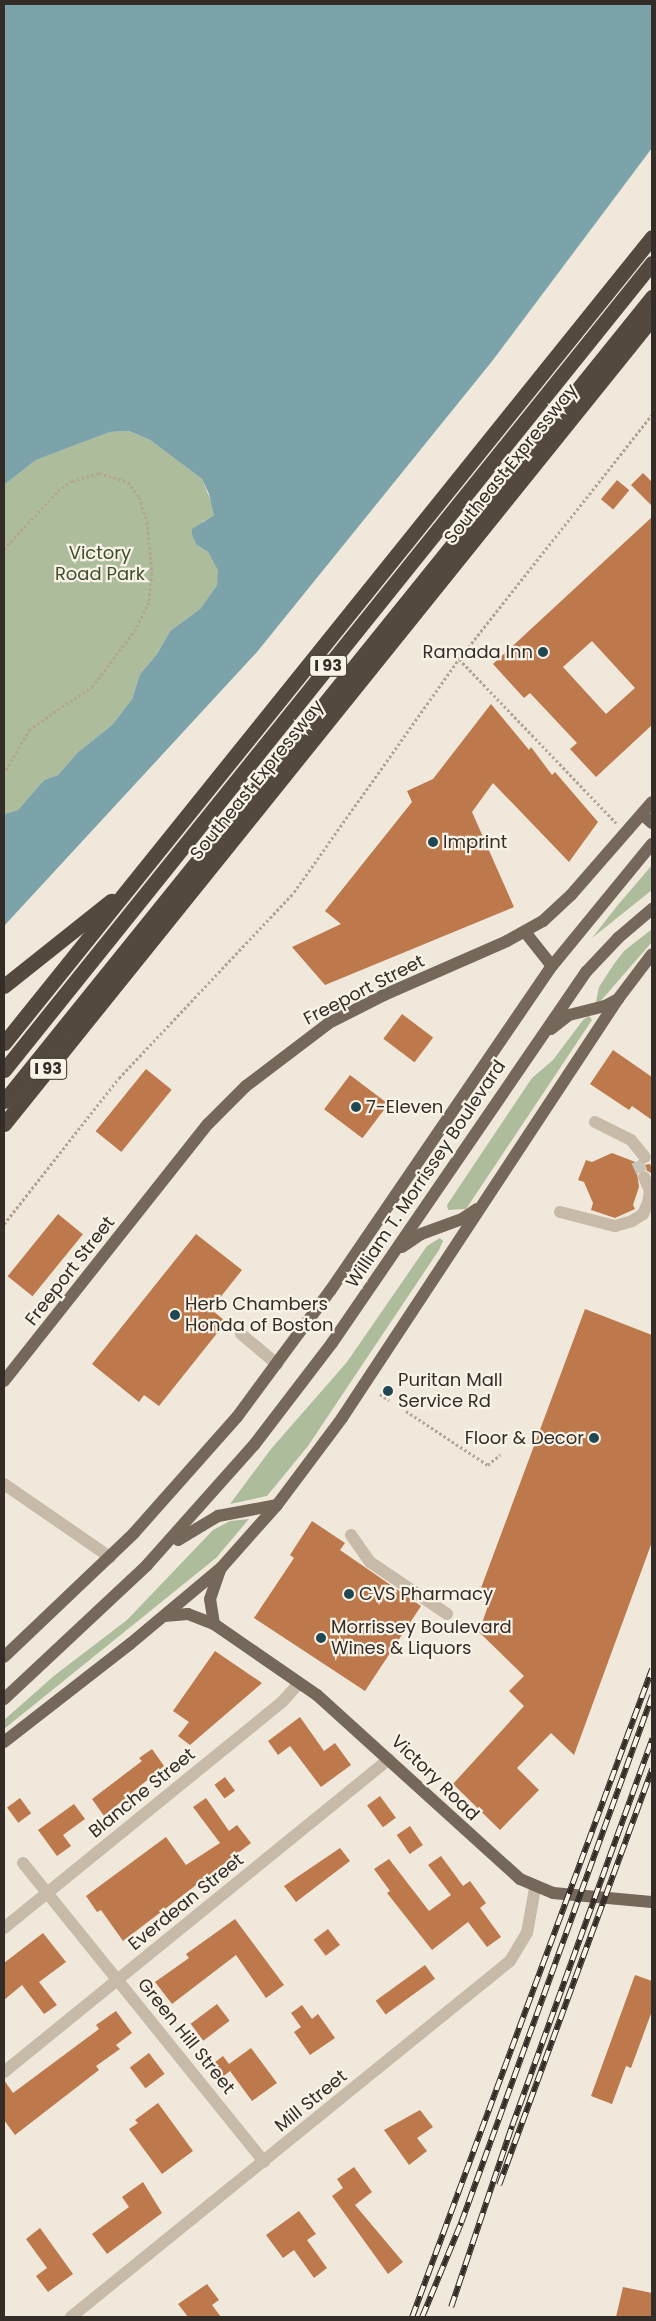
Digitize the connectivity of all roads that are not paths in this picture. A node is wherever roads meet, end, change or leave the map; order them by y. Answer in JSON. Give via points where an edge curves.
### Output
{"nodes":[{"id":1,"x":652,"y":238,"type":"edge"},
{"id":2,"x":652,"y":263,"type":"edge"},
{"id":3,"x":652,"y":297,"type":"edge"},
{"id":4,"x":652,"y":318,"type":"edge"},
{"id":5,"x":652,"y":802,"type":"edge"},
{"id":6,"x":642,"y":814,"type":"junction"},
{"id":7,"x":652,"y":823,"type":"edge"},
{"id":8,"x":652,"y":844,"type":"edge"},
{"id":9,"x":128,"y":888,"type":"junction"},
{"id":10,"x":652,"y":909,"type":"edge"},
{"id":11,"x":526,"y":932,"type":"junction"},
{"id":12,"x":652,"y":954,"type":"edge"},
{"id":13,"x":552,"y":966,"type":"junction"},
{"id":14,"x":4,"y":986,"type":"edge"},
{"id":15,"x":618,"y":999,"type":"junction"},
{"id":16,"x":4,"y":1043,"type":"edge"},
{"id":17,"x":531,"y":1052,"type":"junction"},
{"id":18,"x":4,"y":1070,"type":"edge"},
{"id":19,"x":4,"y":1101,"type":"edge"},
{"id":20,"x":594,"y":1122,"type":"dead end"},
{"id":21,"x":4,"y":1124,"type":"edge"},
{"id":22,"x":641,"y":1159,"type":"tunnel mouth"},
{"id":23,"x":649,"y":1174,"type":"tunnel mouth"},
{"id":24,"x":482,"y":1205,"type":"junction"},
{"id":25,"x":560,"y":1212,"type":"dead end"},
{"id":26,"x":386,"y":1263,"type":"junction"},
{"id":27,"x":241,"y":1334,"type":"dead end"},
{"id":28,"x":277,"y":1364,"type":"junction"},
{"id":29,"x":4,"y":1381,"type":"edge"},
{"id":30,"x":4,"y":1484,"type":"edge"},
{"id":31,"x":277,"y":1505,"type":"junction"},
{"id":32,"x":351,"y":1535,"type":"dead end"},
{"id":33,"x":110,"y":1557,"type":"junction"},
{"id":34,"x":147,"y":1565,"type":"junction"},
{"id":35,"x":221,"y":1568,"type":"junction"},
{"id":36,"x":448,"y":1614,"type":"dead end"},
{"id":37,"x":160,"y":1618,"type":"junction"},
{"id":38,"x":214,"y":1624,"type":"junction"},
{"id":39,"x":4,"y":1656,"type":"edge"},
{"id":40,"x":300,"y":1683,"type":"junction"},
{"id":41,"x":4,"y":1699,"type":"edge"},
{"id":42,"x":4,"y":1742,"type":"edge"},
{"id":43,"x":390,"y":1758,"type":"junction"},
{"id":44,"x":23,"y":1863,"type":"dead end"},
{"id":45,"x":535,"y":1888,"type":"junction"},
{"id":46,"x":47,"y":1893,"type":"junction"},
{"id":47,"x":652,"y":1902,"type":"edge"},
{"id":48,"x":4,"y":1928,"type":"edge"},
{"id":49,"x":118,"y":1981,"type":"junction"},
{"id":50,"x":4,"y":2072,"type":"edge"},
{"id":51,"x":264,"y":2162,"type":"junction"},
{"id":52,"x":71,"y":2317,"type":"edge"}],
"edges":[{"from":1,"to":9,"type":"highway","name":"Southeast Expressway","number":"I 93"},
{"from":2,"to":18,"type":"highway","number":"I 93"},
{"from":3,"to":19,"type":"highway","number":"I 93"},
{"from":4,"to":21,"type":"highway","name":"Southeast Expressway","number":"I 93"},
{"from":5,"to":6,"type":"main road","name":"Freeport Street"},
{"from":6,"to":7,"type":"main road"},
{"from":6,"to":11,"type":"main road","name":"Freeport Street","via":[[566,900]]},
{"from":8,"to":13,"type":"main road","name":"William T. Morrissey Boulevard"},
{"from":9,"to":14,"type":"highway","via":[[53,944]]},
{"from":9,"to":16,"type":"highway","name":"Southeast Expressway","number":"I 93"},
{"from":10,"to":17,"type":"main road","name":"William T. Morrissey Boulevard","via":[[596,960]]},
{"from":11,"to":13,"type":"main road"},
{"from":11,"to":29,"type":"main road","name":"Freeport Street","via":[[353,1010],[307,1037],[266,1068],[208,1124]]},
{"from":12,"to":15,"type":"main road"},
{"from":13,"to":28,"type":"main road","name":"William T. Morrissey Boulevard"},
{"from":15,"to":17,"type":"main road","via":[[605,1006],[569,1015]]},
{"from":15,"to":24,"type":"main road"},
{"from":17,"to":26,"type":"main road","name":"William T. Morrissey Boulevard"},
{"from":20,"to":22,"type":"street","via":[[635,1143]]},
{"from":23,"to":25,"type":"street","via":[[648,1202],[643,1214],[632,1221],[616,1226]]},
{"from":24,"to":26,"type":"main road","via":[[462,1219],[421,1234]]},
{"from":24,"to":31,"type":"main road","via":[[330,1436]]},
{"from":26,"to":34,"type":"main road","name":"William T. Morrissey Boulevard","via":[[269,1426]]},
{"from":27,"to":28,"type":"street"},
{"from":28,"to":33,"type":"main road","name":"William T. Morrissey Boulevard","via":[[196,1465]]},
{"from":30,"to":33,"type":"street"},
{"from":31,"to":34,"type":"main road","via":[[207,1520]]},
{"from":31,"to":35,"type":"main road"},
{"from":32,"to":36,"type":"street","via":[[370,1562]]},
{"from":33,"to":39,"type":"main road","name":"William T. Morrissey Boulevard"},
{"from":34,"to":41,"type":"main road","name":"William T. Morrissey Boulevard"},
{"from":35,"to":37,"type":"main road"},
{"from":35,"to":38,"type":"main road","via":[[210,1599]]},
{"from":37,"to":38,"type":"main road","name":"Victory Road","via":[[184,1614]]},
{"from":37,"to":42,"type":"main road"},
{"from":38,"to":40,"type":"main road","name":"Victory Road"},
{"from":40,"to":43,"type":"main road","name":"Victory Road"},
{"from":40,"to":46,"type":"street","name":"Blanche Street","via":[[282,1702]]},
{"from":43,"to":45,"type":"main road","name":"Victory Road","via":[[501,1865]]},
{"from":43,"to":49,"type":"street","name":"Everdean Street"},
{"from":44,"to":46,"type":"street","name":"Green Hill Street"},
{"from":45,"to":47,"type":"main road","name":"Victory Road","via":[[561,1894]]},
{"from":45,"to":51,"type":"street","name":"Mill Street","via":[[527,1933],[510,1961]]},
{"from":46,"to":48,"type":"street","name":"Blanche Street"},
{"from":46,"to":49,"type":"street","name":"Green Hill Street"},
{"from":49,"to":50,"type":"street","name":"Everdean Street"},
{"from":49,"to":51,"type":"street","name":"Green Hill Street"},
{"from":51,"to":52,"type":"street","name":"Mill Street"}]}
